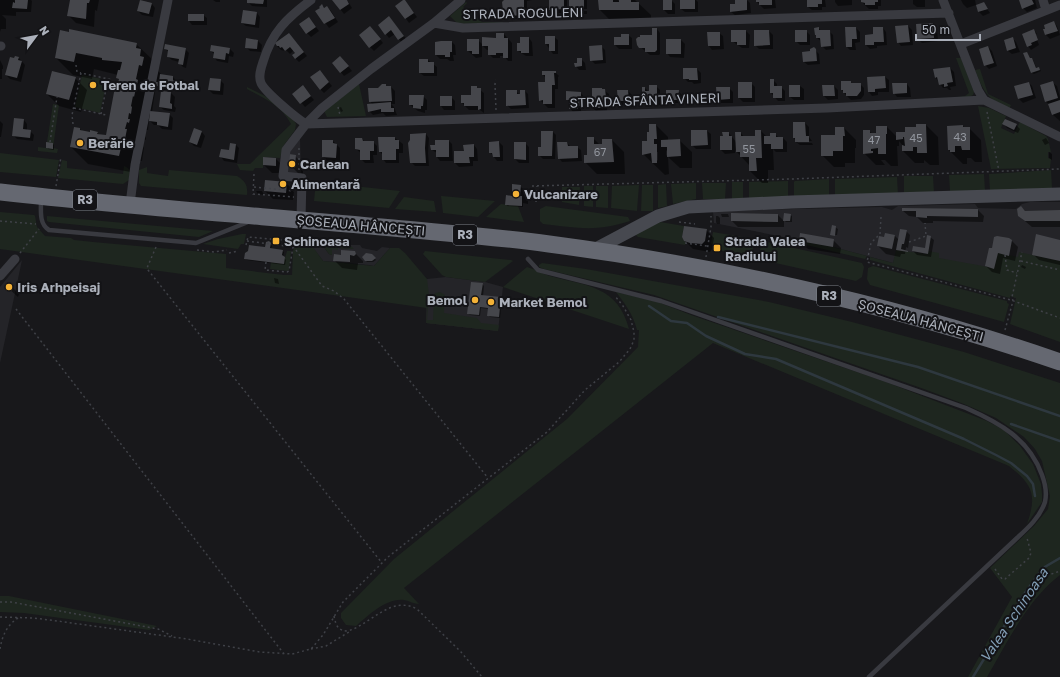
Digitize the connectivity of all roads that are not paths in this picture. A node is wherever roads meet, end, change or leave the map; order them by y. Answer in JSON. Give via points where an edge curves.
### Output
{"nodes":[{"id":1,"x":168,"y":0,"type":"edge"},
{"id":2,"x":311,"y":0,"type":"edge"},
{"id":3,"x":461,"y":0,"type":"edge"},
{"id":4,"x":943,"y":0,"type":"edge"},
{"id":5,"x":1043,"y":0,"type":"edge"},
{"id":6,"x":1060,"y":5,"type":"edge"},
{"id":7,"x":1046,"y":10,"type":"junction"},
{"id":8,"x":948,"y":13,"type":"junction"},
{"id":9,"x":434,"y":23,"type":"junction"},
{"id":10,"x":961,"y":44,"type":"junction"},
{"id":11,"x":984,"y":100,"type":"junction"},
{"id":12,"x":306,"y":124,"type":"junction"},
{"id":13,"x":1060,"y":137,"type":"edge"},
{"id":14,"x":0,"y":192,"type":"edge"},
{"id":15,"x":1060,"y":194,"type":"edge"},
{"id":16,"x":47,"y":197,"type":"junction"},
{"id":17,"x":130,"y":204,"type":"junction"},
{"id":18,"x":261,"y":216,"type":"junction"},
{"id":19,"x":301,"y":219,"type":"junction"},
{"id":20,"x":592,"y":251,"type":"junction"},
{"id":21,"x":15,"y":259,"type":"road end"},
{"id":22,"x":528,"y":259,"type":"dead end"},
{"id":23,"x":0,"y":276,"type":"edge"},
{"id":24,"x":1060,"y":362,"type":"edge"},
{"id":25,"x":869,"y":677,"type":"edge"}],
"edges":[{"from":1,"to":17,"type":"street","via":[[135,165]]},
{"from":2,"to":12,"type":"street","via":[[284,22],[274,35],[264,56],[260,78],[264,89]]},
{"from":3,"to":9,"type":"street"},
{"from":4,"to":8,"type":"street"},
{"from":5,"to":7,"type":"street"},
{"from":6,"to":7,"type":"street"},
{"from":7,"to":10,"type":"street"},
{"from":8,"to":9,"type":"street","name":"STRADA ROGULENI","via":[[463,28]]},
{"from":8,"to":10,"type":"street"},
{"from":9,"to":12,"type":"street","via":[[331,100]]},
{"from":10,"to":11,"type":"street"},
{"from":11,"to":12,"type":"street","name":"STRADA SFÂNTA VINERI","via":[[828,108]]},
{"from":11,"to":13,"type":"street"},
{"from":12,"to":19,"type":"street","via":[[286,150],[283,176],[302,178]]},
{"from":14,"to":16,"type":"highway","name":"ȘOSEAUA HÂNCEȘTI","number":"R3"},
{"from":15,"to":20,"type":"street","via":[[688,207],[658,216]]},
{"from":16,"to":17,"type":"highway","name":"ȘOSEAUA HÂNCEȘTI","number":"R3"},
{"from":16,"to":18,"type":"lane","via":[[43,225],[48,230],[196,243]]},
{"from":17,"to":18,"type":"highway","name":"ȘOSEAUA HÂNCEȘTI","number":"R3"},
{"from":18,"to":19,"type":"highway","name":"ȘOSEAUA HÂNCEȘTI","number":"R3"},
{"from":19,"to":20,"type":"highway","name":"ȘOSEAUA HÂNCEȘTI","number":"R3","via":[[511,240]]},
{"from":20,"to":24,"type":"highway","name":"ȘOSEAUA HÂNCEȘTI","number":"R3","via":[[705,269],[864,304],[942,324]]},
{"from":21,"to":23,"type":"street"},
{"from":22,"to":25,"type":"lane","via":[[538,270],[661,300],[966,408],[996,422],[1019,439],[1030,452],[1045,485],[1045,500],[1041,511],[1025,531]]}]}
